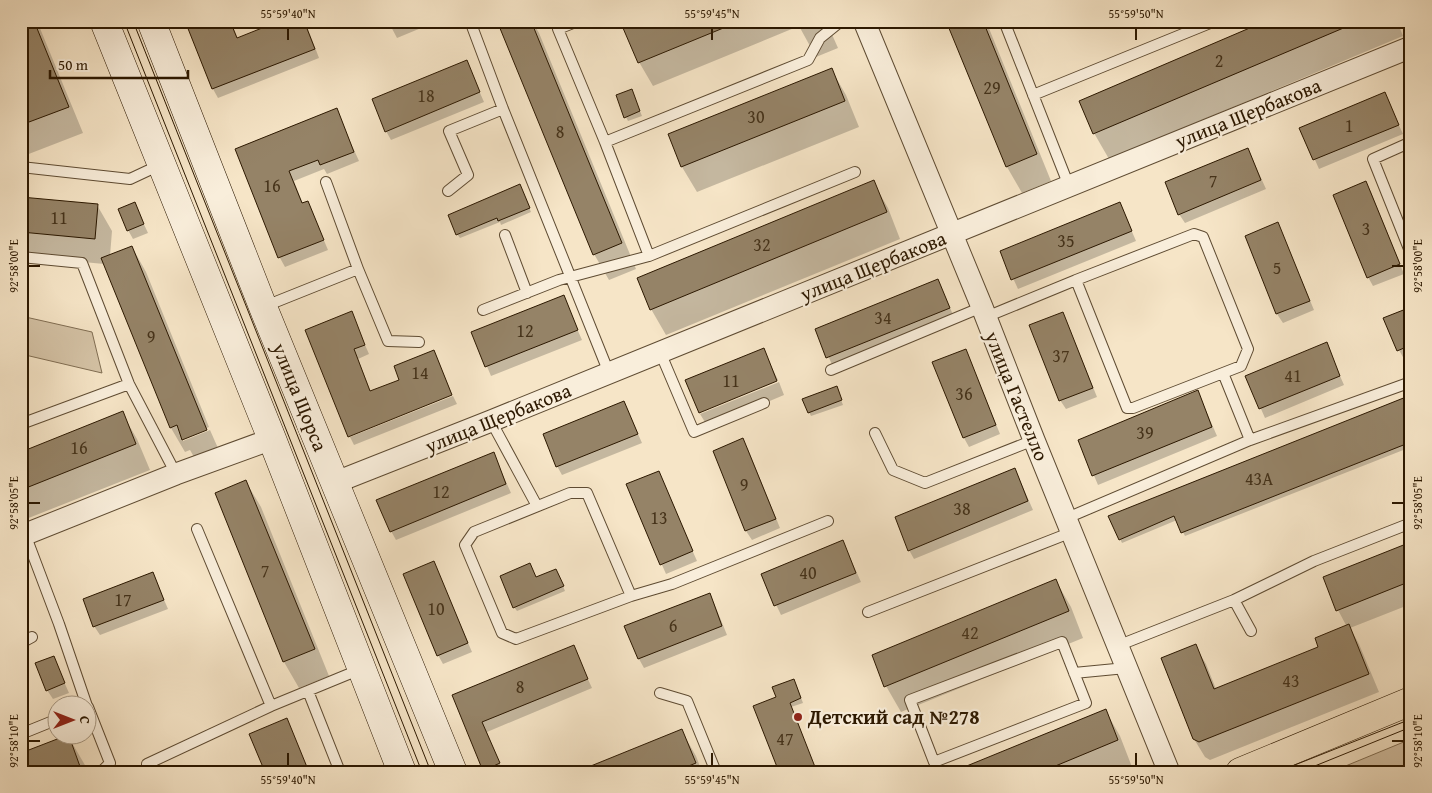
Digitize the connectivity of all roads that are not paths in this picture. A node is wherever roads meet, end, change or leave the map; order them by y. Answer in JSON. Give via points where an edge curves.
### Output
{"nodes":[{"id":1,"x":104,"y":21,"type":"edge"},
{"id":2,"x":151,"y":21,"type":"edge"},
{"id":3,"x":470,"y":21,"type":"edge"},
{"id":4,"x":578,"y":21,"type":"edge"},
{"id":5,"x":841,"y":21,"type":"edge"},
{"id":6,"x":864,"y":21,"type":"edge"},
{"id":7,"x":1004,"y":21,"type":"edge"},
{"id":8,"x":1215,"y":21,"type":"edge"},
{"id":9,"x":1411,"y":47,"type":"edge"},
{"id":10,"x":1033,"y":96,"type":"junction"},
{"id":11,"x":503,"y":109,"type":"junction"},
{"id":12,"x":605,"y":142,"type":"junction"},
{"id":13,"x":1411,"y":142,"type":"edge"},
{"id":14,"x":162,"y":164,"type":"junction"},
{"id":15,"x":21,"y":167,"type":"edge"},
{"id":16,"x":855,"y":172,"type":"dead end"},
{"id":17,"x":326,"y":182,"type":"dead end"},
{"id":18,"x":1069,"y":186,"type":"junction"},
{"id":19,"x":448,"y":191,"type":"dead end"},
{"id":20,"x":952,"y":234,"type":"junction"},
{"id":21,"x":504,"y":235,"type":"dead end"},
{"id":22,"x":1411,"y":254,"type":"edge"},
{"id":23,"x":649,"y":256,"type":"junction"},
{"id":24,"x":21,"y":257,"type":"edge"},
{"id":25,"x":358,"y":269,"type":"junction"},
{"id":26,"x":570,"y":278,"type":"junction"},
{"id":27,"x":1076,"y":280,"type":"junction"},
{"id":28,"x":527,"y":293,"type":"junction"},
{"id":29,"x":263,"y":307,"type":"junction"},
{"id":30,"x":483,"y":310,"type":"dead end"},
{"id":31,"x":984,"y":312,"type":"junction"},
{"id":32,"x":419,"y":342,"type":"dead end"},
{"id":33,"x":660,"y":352,"type":"junction"},
{"id":34,"x":831,"y":370,"type":"dead end"},
{"id":35,"x":609,"y":373,"type":"junction"},
{"id":36,"x":1223,"y":373,"type":"junction"},
{"id":37,"x":1411,"y":382,"type":"edge"},
{"id":38,"x":129,"y":384,"type":"junction"},
{"id":39,"x":764,"y":403,"type":"dead end"},
{"id":40,"x":491,"y":421,"type":"junction"},
{"id":41,"x":21,"y":424,"type":"edge"},
{"id":42,"x":875,"y":433,"type":"dead end"},
{"id":43,"x":272,"y":439,"type":"junction"},
{"id":44,"x":1034,"y":440,"type":"junction"},
{"id":45,"x":1250,"y":440,"type":"junction"},
{"id":46,"x":176,"y":474,"type":"junction"},
{"id":47,"x":334,"y":483,"type":"junction"},
{"id":48,"x":537,"y":506,"type":"junction"},
{"id":49,"x":828,"y":521,"type":"dead end"},
{"id":50,"x":1411,"y":522,"type":"edge"},
{"id":51,"x":1070,"y":525,"type":"junction"},
{"id":52,"x":197,"y":529,"type":"dead end"},
{"id":53,"x":23,"y":535,"type":"edge"},
{"id":54,"x":631,"y":596,"type":"junction"},
{"id":55,"x":1234,"y":600,"type":"junction"},
{"id":56,"x":868,"y":612,"type":"dead end"},
{"id":57,"x":1251,"y":631,"type":"dead end"},
{"id":58,"x":32,"y":637,"type":"dead end"},
{"id":59,"x":21,"y":643,"type":"edge"},
{"id":60,"x":1117,"y":646,"type":"junction"},
{"id":61,"x":1126,"y":668,"type":"junction"},
{"id":62,"x":362,"y":669,"type":"junction"},
{"id":63,"x":1074,"y":673,"type":"junction"},
{"id":64,"x":308,"y":691,"type":"junction"},
{"id":65,"x":660,"y":693,"type":"dead end"},
{"id":66,"x":84,"y":696,"type":"edge"},
{"id":67,"x":1411,"y":702,"type":"edge"},
{"id":68,"x":270,"y":706,"type":"junction"},
{"id":69,"x":48,"y":723,"type":"edge"},
{"id":70,"x":21,"y":734,"type":"edge"},
{"id":71,"x":98,"y":734,"type":"edge"},
{"id":72,"x":101,"y":772,"type":"edge"},
{"id":73,"x":150,"y":772,"type":"edge"},
{"id":74,"x":340,"y":772,"type":"edge"},
{"id":75,"x":402,"y":772,"type":"edge"},
{"id":76,"x":453,"y":772,"type":"edge"},
{"id":77,"x":716,"y":772,"type":"edge"},
{"id":78,"x":1169,"y":772,"type":"edge"},
{"id":79,"x":1240,"y":772,"type":"edge"}],
"edges":[{"from":1,"to":14,"type":"main road","name":"улица Щорса"},
{"from":2,"to":29,"type":"main road","name":"улица Щорса"},
{"from":3,"to":11,"type":"lane"},
{"from":4,"to":12,"type":"lane","via":[[558,29]]},
{"from":5,"to":12,"type":"lane","via":[[820,38],[808,60]]},
{"from":6,"to":20,"type":"street","name":"улица Гастелло"},
{"from":7,"to":10,"type":"lane"},
{"from":8,"to":10,"type":"lane"},
{"from":9,"to":18,"type":"street","name":"улица Щербакова"},
{"from":10,"to":18,"type":"lane"},
{"from":11,"to":19,"type":"lane","via":[[449,131],[468,175]]},
{"from":11,"to":26,"type":"lane"},
{"from":12,"to":23,"type":"lane"},
{"from":13,"to":22,"type":"lane","via":[[1373,159]]},
{"from":14,"to":15,"type":"lane","via":[[130,179]]},
{"from":14,"to":43,"type":"main road","name":"улица Щорса"},
{"from":16,"to":23,"type":"lane"},
{"from":17,"to":25,"type":"lane"},
{"from":18,"to":20,"type":"street","name":"улица Щербакова"},
{"from":20,"to":31,"type":"street","name":"улица Гастелло"},
{"from":20,"to":33,"type":"street","name":"улица Щербакова"},
{"from":21,"to":28,"type":"lane"},
{"from":23,"to":26,"type":"lane"},
{"from":24,"to":38,"type":"lane","via":[[82,263]]},
{"from":25,"to":29,"type":"lane"},
{"from":25,"to":32,"type":"lane","via":[[388,341]]},
{"from":26,"to":28,"type":"lane"},
{"from":26,"to":35,"type":"lane"},
{"from":27,"to":31,"type":"lane"},
{"from":27,"to":36,"type":"lane","via":[[1127,408]]},
{"from":27,"to":36,"type":"lane","via":[[1194,234],[1203,237],[1248,349],[1242,366]]},
{"from":28,"to":30,"type":"lane"},
{"from":29,"to":47,"type":"main road","name":"улица Щорса"},
{"from":31,"to":34,"type":"lane"},
{"from":31,"to":44,"type":"street","name":"улица Гастелло"},
{"from":33,"to":35,"type":"street","name":"улица Щербакова"},
{"from":33,"to":39,"type":"lane","via":[[694,432]]},
{"from":35,"to":40,"type":"street","name":"улица Щербакова"},
{"from":36,"to":45,"type":"lane"},
{"from":37,"to":45,"type":"lane"},
{"from":38,"to":41,"type":"lane"},
{"from":38,"to":46,"type":"lane"},
{"from":40,"to":47,"type":"street","name":"улица Щербакова"},
{"from":40,"to":48,"type":"lane"},
{"from":42,"to":44,"type":"lane","via":[[893,470],[925,483]]},
{"from":43,"to":46,"type":"street"},
{"from":43,"to":62,"type":"main road","name":"улица Щорса"},
{"from":44,"to":51,"type":"street","name":"улица Гастелло"},
{"from":45,"to":51,"type":"lane"},
{"from":46,"to":53,"type":"street"},
{"from":47,"to":76,"type":"main road","name":"улица Щорса"},
{"from":48,"to":54,"type":"lane","via":[[570,493],[587,493]]},
{"from":48,"to":54,"type":"lane","via":[[474,532],[465,545],[502,633],[516,639]]},
{"from":49,"to":54,"type":"lane","via":[[672,584]]},
{"from":50,"to":55,"type":"lane","via":[[1314,561]]},
{"from":51,"to":56,"type":"lane"},
{"from":51,"to":60,"type":"street","name":"улица Гастелло"},
{"from":52,"to":68,"type":"lane"},
{"from":53,"to":66,"type":"lane"},
{"from":55,"to":57,"type":"lane"},
{"from":55,"to":60,"type":"lane"},
{"from":58,"to":59,"type":"lane"},
{"from":60,"to":61,"type":"street","name":"улица Гастелло"},
{"from":61,"to":63,"type":"lane"},
{"from":61,"to":78,"type":"street","name":"улица Гастелло"},
{"from":62,"to":64,"type":"lane"},
{"from":62,"to":75,"type":"main road","name":"улица Щорса"},
{"from":63,"to":63,"type":"lane","via":[[1086,704],[934,762],[910,700],[1062,642]]},
{"from":64,"to":68,"type":"lane"},
{"from":64,"to":74,"type":"lane"},
{"from":65,"to":77,"type":"lane","via":[[687,700]]},
{"from":67,"to":79,"type":"main road"},
{"from":68,"to":73,"type":"lane","via":[[147,764]]},
{"from":69,"to":70,"type":"lane"},
{"from":71,"to":72,"type":"lane","via":[[110,764]]}]}
